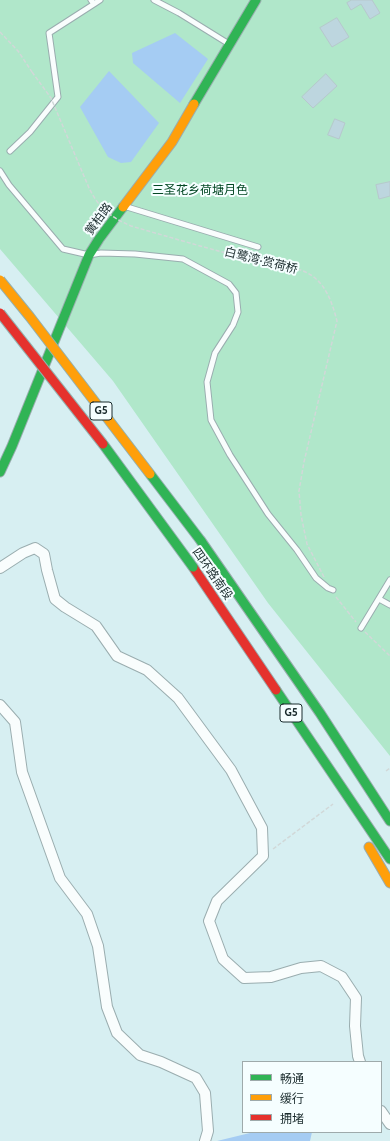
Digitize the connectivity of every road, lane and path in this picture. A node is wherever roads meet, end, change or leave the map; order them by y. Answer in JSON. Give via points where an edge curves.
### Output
{"nodes":[{"id":1,"x":100,"y":0,"type":"edge"},
{"id":2,"x":154,"y":0,"type":"edge"},
{"id":3,"x":256,"y":0,"type":"edge"},
{"id":4,"x":93,"y":2,"type":"edge"},
{"id":5,"x":0,"y":32,"type":"edge"},
{"id":6,"x":230,"y":44,"type":"junction"},
{"id":7,"x":10,"y":152,"type":"dead end"},
{"id":8,"x":0,"y":171,"type":"edge"},
{"id":9,"x":124,"y":206,"type":"junction"},
{"id":10,"x":258,"y":247,"type":"dead end"},
{"id":11,"x":89,"y":255,"type":"junction"},
{"id":12,"x":0,"y":280,"type":"edge"},
{"id":13,"x":0,"y":313,"type":"edge"},
{"id":14,"x":0,"y":472,"type":"edge"},
{"id":15,"x":0,"y":568,"type":"edge"},
{"id":16,"x":324,"y":577,"type":"dead end"},
{"id":17,"x":390,"y":580,"type":"edge"},
{"id":18,"x":333,"y":590,"type":"joint"},
{"id":19,"x":379,"y":598,"type":"junction"},
{"id":20,"x":390,"y":605,"type":"edge"},
{"id":21,"x":361,"y":628,"type":"junction"},
{"id":22,"x":390,"y":656,"type":"edge"},
{"id":23,"x":290,"y":669,"type":"junction"},
{"id":24,"x":0,"y":705,"type":"edge"},
{"id":25,"x":301,"y":728,"type":"junction"},
{"id":26,"x":390,"y":768,"type":"edge"},
{"id":27,"x":386,"y":771,"type":"dead end"},
{"id":28,"x":385,"y":796,"type":"dead end"},
{"id":29,"x":333,"y":804,"type":"dead end"},
{"id":30,"x":390,"y":821,"type":"edge"},
{"id":31,"x":263,"y":856,"type":"junction"},
{"id":32,"x":390,"y":859,"type":"edge"},
{"id":33,"x":390,"y":883,"type":"edge"},
{"id":34,"x":360,"y":1061,"type":"edge"},
{"id":35,"x":382,"y":1112,"type":"edge"},
{"id":36,"x":390,"y":1124,"type":"edge"},
{"id":37,"x":205,"y":1141,"type":"edge"}],
"edges":[{"from":1,"to":4,"type":"lane"},
{"from":2,"to":6,"type":"lane"},
{"from":3,"to":6,"type":"main road","name":"黉柏路"},
{"from":4,"to":7,"type":"lane","via":[[49,33],[58,97]]},
{"from":5,"to":16,"type":"path","name":"白鹭湾·赏荷桥","bridge":true,"via":[[18,51],[51,98],[88,188],[106,212],[131,226],[260,262],[294,268],[314,277],[326,291],[334,307],[337,321],[299,491],[307,544]]},
{"from":6,"to":9,"type":"main road","name":"黉柏路","via":[[172,142]]},
{"from":8,"to":11,"type":"lane","via":[[63,249]]},
{"from":9,"to":10,"type":"lane"},
{"from":9,"to":11,"type":"main road","name":"黉柏路"},
{"from":11,"to":14,"type":"main road","name":"黉柏路"},
{"from":11,"to":18,"type":"lane","via":[[135,254],[182,259],[229,284],[236,293],[238,312],[215,353],[207,382],[211,420],[268,514],[316,578]]},
{"from":12,"to":23,"type":"main road","name":"四环路南段","number":"G5","bridge":true,"via":[[201,542]]},
{"from":13,"to":25,"type":"main road","name":"四环路南段","number":"G5","bridge":true,"via":[[107,449],[193,567]]},
{"from":15,"to":31,"type":"street","via":[[36,548],[44,554],[56,599],[96,626],[117,656],[147,670],[178,698],[238,783],[262,828]]},
{"from":17,"to":19,"type":"lane"},
{"from":18,"to":21,"type":"path"},
{"from":19,"to":20,"type":"lane"},
{"from":19,"to":21,"type":"lane"},
{"from":21,"to":22,"type":"path"},
{"from":23,"to":28,"type":"main road"},
{"from":23,"to":30,"type":"main road","name":"四环路南段","number":"G5"},
{"from":24,"to":37,"type":"street","via":[[15,722],[22,772],[60,878],[86,914],[96,939],[106,1007],[117,1032],[140,1055],[196,1078],[205,1093],[208,1131]]},
{"from":25,"to":32,"type":"main road","name":"四环路南段","number":"G5"},
{"from":25,"to":33,"type":"main road"},
{"from":26,"to":27,"type":"path"},
{"from":29,"to":31,"type":"path"},
{"from":31,"to":34,"type":"street","via":[[217,901],[209,922],[223,959],[244,978],[271,977],[301,968],[321,966],[342,977],[356,998],[355,1026]]},
{"from":35,"to":36,"type":"street"}]}
